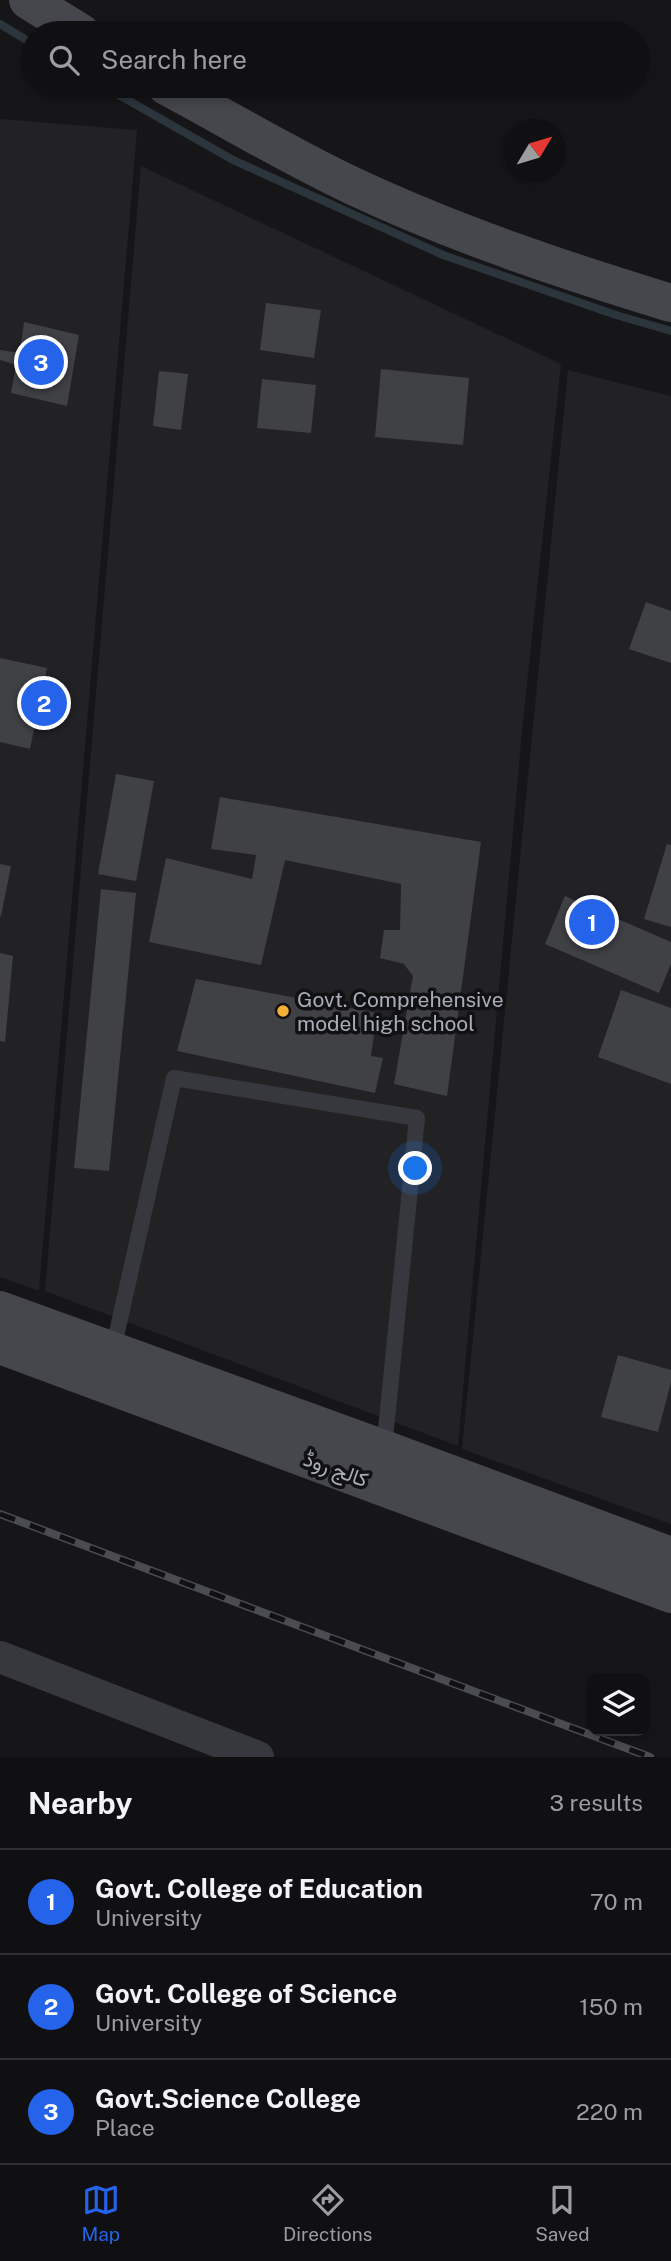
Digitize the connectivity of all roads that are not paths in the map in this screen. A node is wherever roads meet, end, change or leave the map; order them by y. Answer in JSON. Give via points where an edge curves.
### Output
{"nodes":[{"id":1,"x":28,"y":0,"type":"edge"},
{"id":2,"x":62,"y":21,"type":"edge"},
{"id":3,"x":189,"y":98,"type":"edge"},
{"id":4,"x":671,"y":303,"type":"edge"},
{"id":5,"x":0,"y":1310,"type":"edge"},
{"id":6,"x":0,"y":1345,"type":"edge"},
{"id":7,"x":113,"y":1350,"type":"junction"},
{"id":8,"x":384,"y":1449,"type":"junction"},
{"id":9,"x":671,"y":1556,"type":"edge"},
{"id":10,"x":671,"y":1594,"type":"edge"},
{"id":11,"x":0,"y":1657,"type":"edge"},
{"id":12,"x":258,"y":1757,"type":"edge"}],
"edges":[{"from":1,"to":2,"type":"main road"},
{"from":3,"to":4,"type":"main road","via":[[364,191],[545,263]]},
{"from":5,"to":7,"type":"main road","name":"کالج روڈ"},
{"from":6,"to":10,"type":"main road","name":"کالج روڈ"},
{"from":7,"to":8,"type":"main road","name":"کالج روڈ"},
{"from":7,"to":8,"type":"lane","via":[[174,1078],[417,1118]]},
{"from":8,"to":9,"type":"main road","name":"کالج روڈ"},
{"from":11,"to":12,"type":"street"}]}
